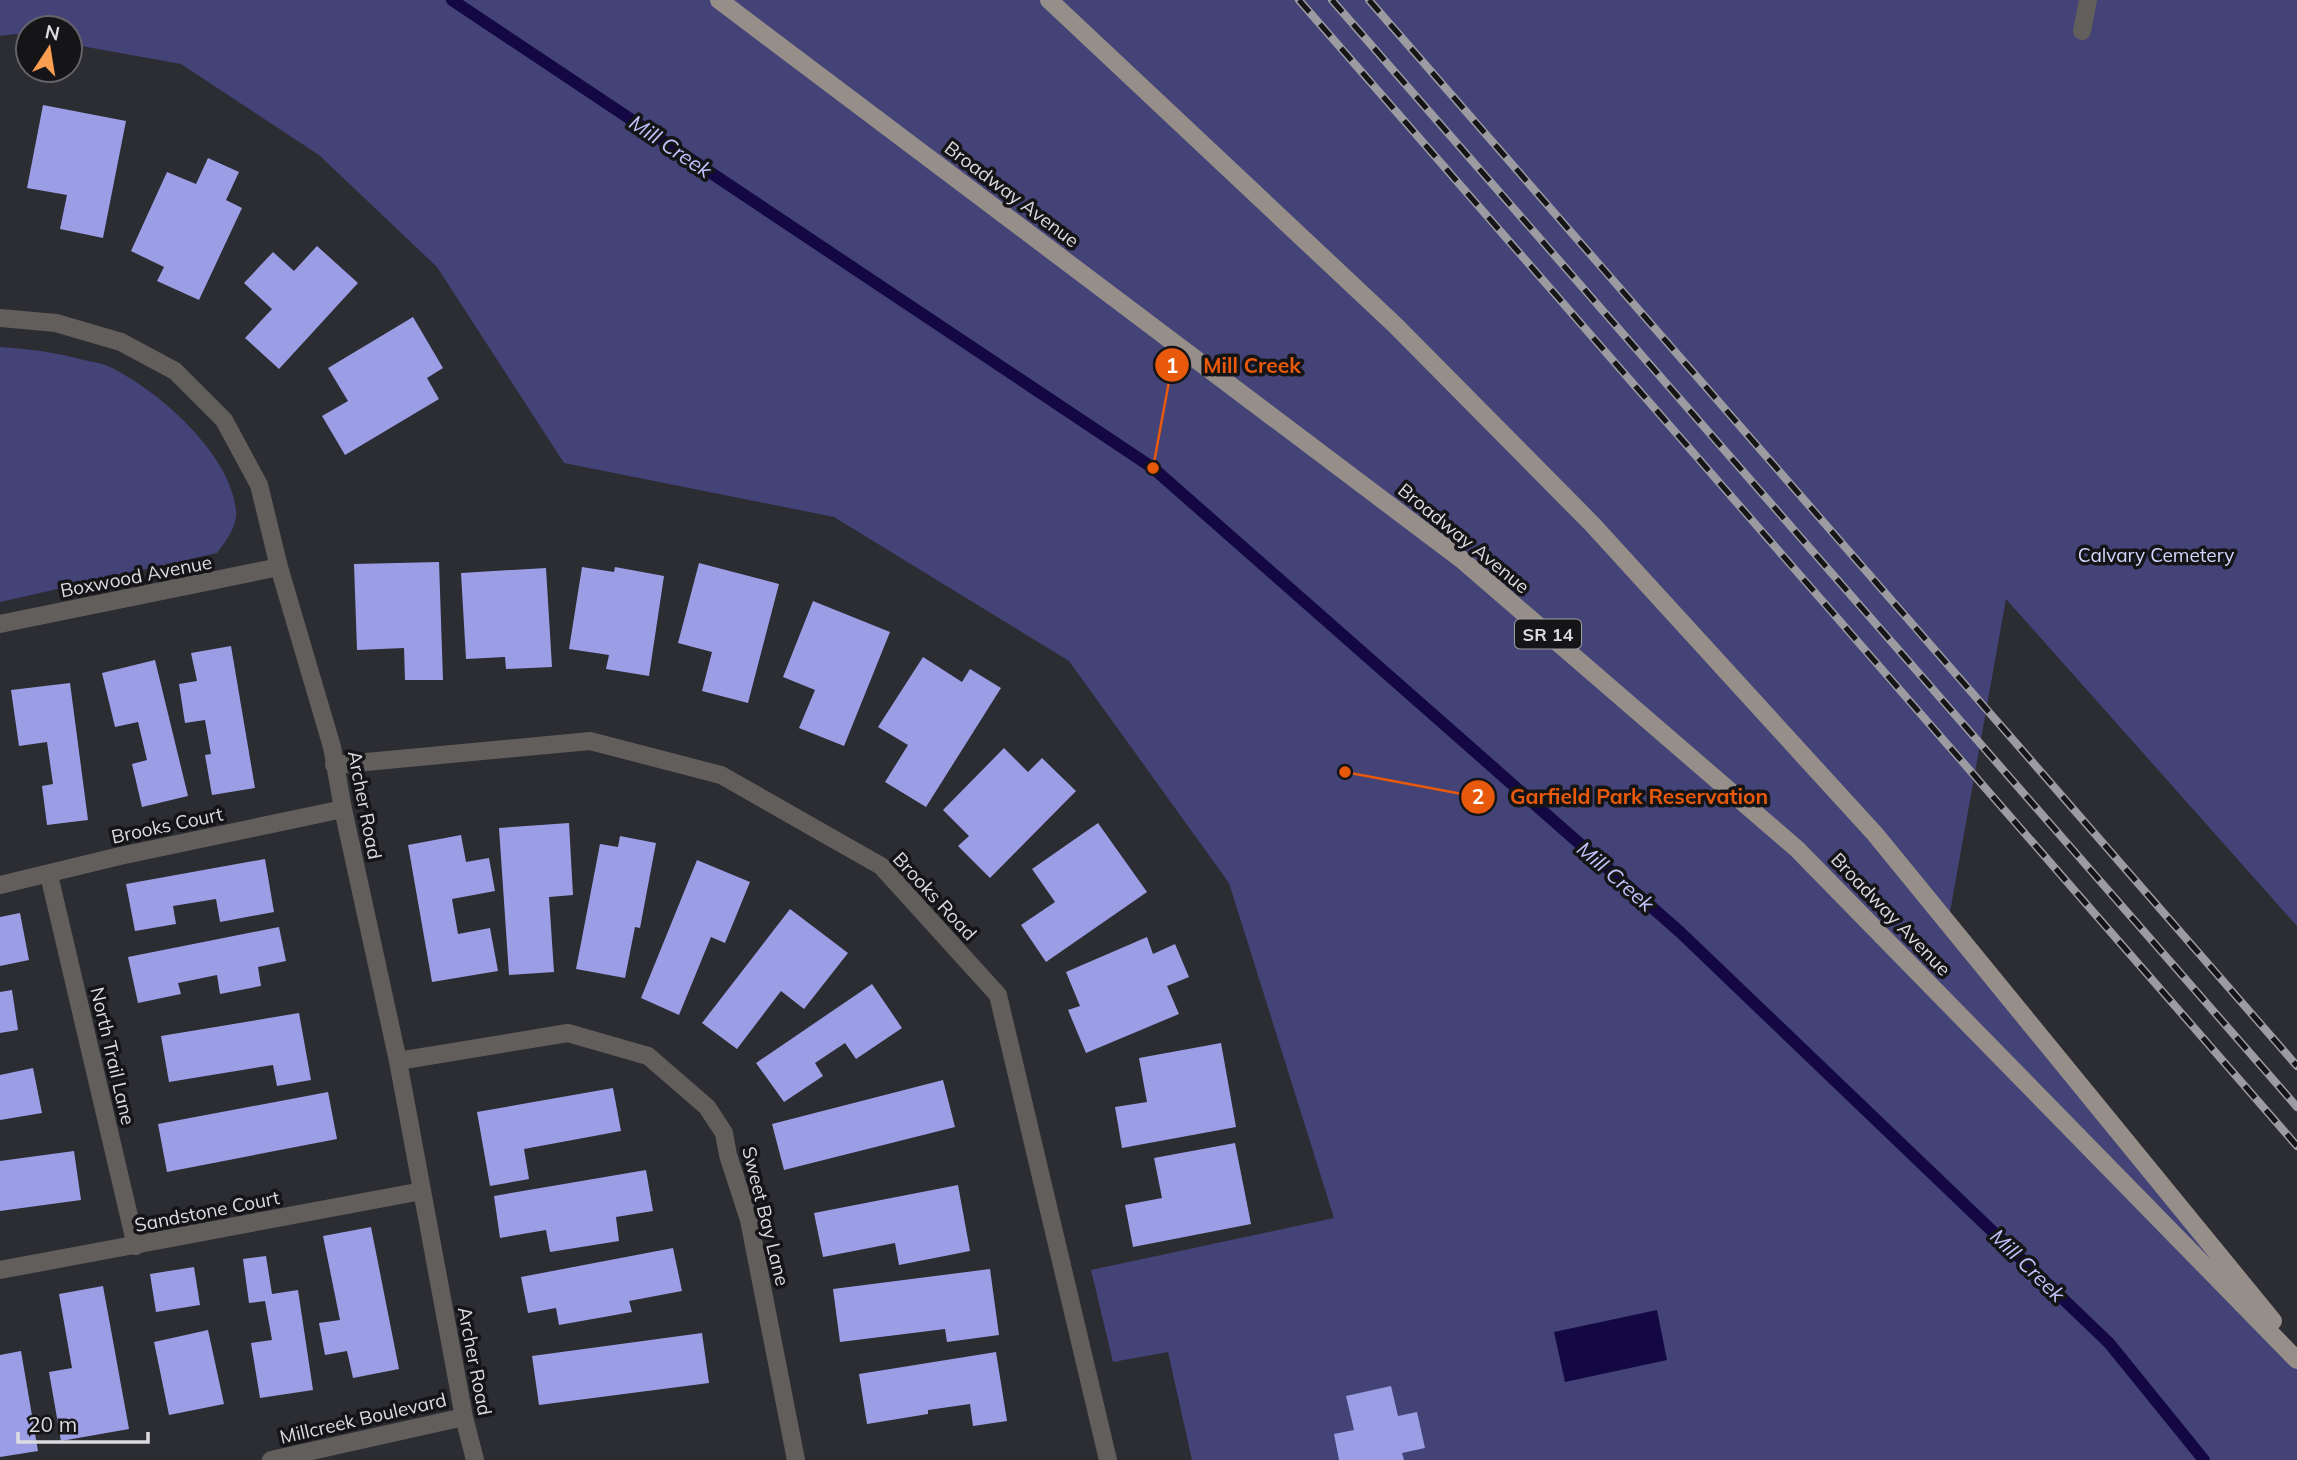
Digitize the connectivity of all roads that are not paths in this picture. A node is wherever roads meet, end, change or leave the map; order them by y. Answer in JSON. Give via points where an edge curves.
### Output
{"nodes":[{"id":1,"x":719,"y":0,"type":"edge"},
{"id":2,"x":1049,"y":0,"type":"edge"},
{"id":3,"x":2088,"y":0,"type":"edge"},
{"id":4,"x":2082,"y":31,"type":"dead end"},
{"id":5,"x":0,"y":318,"type":"edge"},
{"id":6,"x":279,"y":568,"type":"junction"},
{"id":7,"x":0,"y":624,"type":"edge"},
{"id":8,"x":334,"y":765,"type":"junction"},
{"id":9,"x":343,"y":809,"type":"junction"},
{"id":10,"x":49,"y":875,"type":"junction"},
{"id":11,"x":0,"y":885,"type":"edge"},
{"id":12,"x":398,"y":1061,"type":"junction"},
{"id":13,"x":422,"y":1191,"type":"junction"},
{"id":14,"x":136,"y":1246,"type":"junction"},
{"id":15,"x":0,"y":1270,"type":"edge"},
{"id":16,"x":2297,"y":1351,"type":"edge"},
{"id":17,"x":2297,"y":1360,"type":"edge"},
{"id":18,"x":464,"y":1417,"type":"junction"},
{"id":19,"x":271,"y":1460,"type":"edge"},
{"id":20,"x":475,"y":1460,"type":"edge"},
{"id":21,"x":796,"y":1460,"type":"edge"},
{"id":22,"x":1108,"y":1460,"type":"edge"}],
"edges":[{"from":1,"to":17,"type":"main road","name":"Broadway Avenue","number":"SR 14","via":[[1472,568],[1797,849]]},
{"from":2,"to":16,"type":"main road","name":"Broadway Avenue","via":[[1395,325],[1592,524],[1875,834]]},
{"from":3,"to":4,"type":"street"},
{"from":5,"to":6,"type":"street","name":"Archer Road","via":[[56,323],[121,342],[175,372],[224,420],[259,485]]},
{"from":6,"to":7,"type":"street","name":"Boxwood Avenue"},
{"from":6,"to":8,"type":"street","name":"Archer Road"},
{"from":8,"to":9,"type":"street","name":"Archer Road"},
{"from":8,"to":22,"type":"street","name":"Brooks Road","via":[[590,741],[721,775],[881,866],[998,995]]},
{"from":9,"to":10,"type":"street","name":"Brooks Court"},
{"from":9,"to":12,"type":"street","name":"Archer Road"},
{"from":10,"to":11,"type":"street","name":"Brooks Court"},
{"from":10,"to":14,"type":"street","name":"North Trail Lane"},
{"from":12,"to":13,"type":"street","name":"Archer Road"},
{"from":12,"to":21,"type":"street","name":"Sweet Bay Lane","via":[[568,1033],[648,1056],[707,1107],[724,1133],[749,1220]]},
{"from":13,"to":14,"type":"street","name":"Sandstone Court"},
{"from":13,"to":18,"type":"street","name":"Archer Road"},
{"from":14,"to":15,"type":"street","name":"Sandstone Court"},
{"from":18,"to":19,"type":"street","name":"Millcreek Boulevard"},
{"from":18,"to":20,"type":"street","name":"Archer Road"}]}
